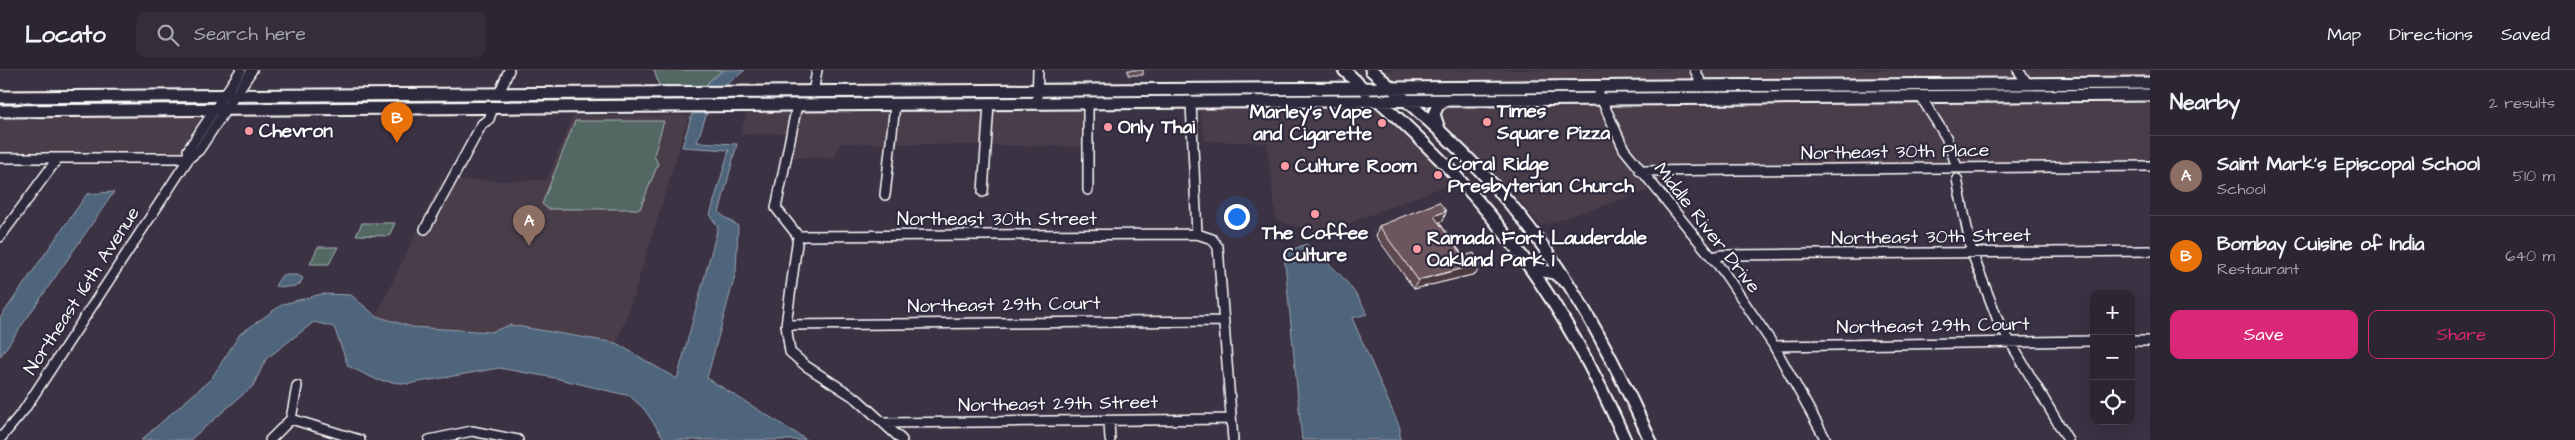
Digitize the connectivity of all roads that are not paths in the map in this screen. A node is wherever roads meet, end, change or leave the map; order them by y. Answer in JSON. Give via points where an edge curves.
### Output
{"nodes":[{"id":1,"x":241,"y":70,"type":"edge"},
{"id":2,"x":252,"y":70,"type":"edge"},
{"id":3,"x":509,"y":70,"type":"edge"},
{"id":4,"x":818,"y":70,"type":"edge"},
{"id":5,"x":1038,"y":70,"type":"edge"},
{"id":6,"x":1344,"y":70,"type":"edge"},
{"id":7,"x":1371,"y":70,"type":"edge"},
{"id":8,"x":1695,"y":70,"type":"edge"},
{"id":9,"x":2018,"y":70,"type":"edge"},
{"id":10,"x":2150,"y":83,"type":"edge"},
{"id":11,"x":2028,"y":84,"type":"junction"},
{"id":12,"x":2041,"y":84,"type":"junction"},
{"id":13,"x":1596,"y":87,"type":"junction"},
{"id":14,"x":1703,"y":87,"type":"junction"},
{"id":15,"x":1727,"y":87,"type":"junction"},
{"id":16,"x":1215,"y":89,"type":"junction"},
{"id":17,"x":1364,"y":89,"type":"junction"},
{"id":18,"x":1392,"y":89,"type":"junction"},
{"id":19,"x":1037,"y":90,"type":"junction"},
{"id":20,"x":736,"y":93,"type":"junction"},
{"id":21,"x":813,"y":93,"type":"junction"},
{"id":22,"x":499,"y":94,"type":"junction"},
{"id":23,"x":518,"y":94,"type":"junction"},
{"id":24,"x":225,"y":95,"type":"junction"},
{"id":25,"x":236,"y":95,"type":"junction"},
{"id":26,"x":2150,"y":95,"type":"edge"},
{"id":27,"x":2017,"y":96,"type":"junction"},
{"id":28,"x":2036,"y":96,"type":"junction"},
{"id":29,"x":0,"y":97,"type":"edge"},
{"id":30,"x":1921,"y":97,"type":"junction"},
{"id":31,"x":1601,"y":99,"type":"junction"},
{"id":32,"x":1694,"y":99,"type":"junction"},
{"id":33,"x":1719,"y":99,"type":"junction"},
{"id":34,"x":1444,"y":101,"type":"junction"},
{"id":35,"x":1380,"y":102,"type":"junction"},
{"id":36,"x":1407,"y":102,"type":"junction"},
{"id":37,"x":1196,"y":103,"type":"junction"},
{"id":38,"x":989,"y":104,"type":"junction"},
{"id":39,"x":1037,"y":104,"type":"junction"},
{"id":40,"x":1088,"y":104,"type":"junction"},
{"id":41,"x":798,"y":105,"type":"junction"},
{"id":42,"x":894,"y":105,"type":"junction"},
{"id":43,"x":724,"y":106,"type":"junction"},
{"id":44,"x":472,"y":108,"type":"junction"},
{"id":45,"x":493,"y":108,"type":"junction"},
{"id":46,"x":215,"y":110,"type":"junction"},
{"id":47,"x":226,"y":110,"type":"junction"},
{"id":48,"x":0,"y":111,"type":"edge"},
{"id":49,"x":1439,"y":130,"type":"junction"},
{"id":50,"x":0,"y":158,"type":"edge"},
{"id":51,"x":58,"y":158,"type":"junction"},
{"id":52,"x":189,"y":158,"type":"junction"},
{"id":53,"x":2150,"y":166,"type":"edge"},
{"id":54,"x":1957,"y":167,"type":"junction"},
{"id":55,"x":1640,"y":171,"type":"junction"},
{"id":56,"x":1957,"y":179,"type":"dead end"},
{"id":57,"x":451,"y":184,"type":"joint"},
{"id":58,"x":1088,"y":190,"type":"dead end"},
{"id":59,"x":983,"y":192,"type":"dead end"},
{"id":60,"x":885,"y":195,"type":"dead end"},
{"id":61,"x":425,"y":229,"type":"dead end"},
{"id":62,"x":1197,"y":234,"type":"junction"},
{"id":63,"x":798,"y":236,"type":"junction"},
{"id":64,"x":0,"y":237,"type":"edge"},
{"id":65,"x":2150,"y":251,"type":"edge"},
{"id":66,"x":1972,"y":252,"type":"junction"},
{"id":67,"x":1712,"y":257,"type":"junction"},
{"id":68,"x":1533,"y":269,"type":"junction"},
{"id":69,"x":1571,"y":287,"type":"junction"},
{"id":70,"x":1222,"y":321,"type":"junction"},
{"id":71,"x":786,"y":325,"type":"junction"},
{"id":72,"x":2090,"y":341,"type":"edge"},
{"id":73,"x":2135,"y":341,"type":"edge"},
{"id":74,"x":2150,"y":341,"type":"edge"},
{"id":75,"x":2008,"y":342,"type":"junction"},
{"id":76,"x":1774,"y":346,"type":"junction"},
{"id":77,"x":297,"y":386,"type":"dead end"},
{"id":78,"x":291,"y":419,"type":"junction"},
{"id":79,"x":1231,"y":419,"type":"junction"},
{"id":80,"x":1109,"y":422,"type":"junction"},
{"id":81,"x":884,"y":423,"type":"junction"},
{"id":82,"x":504,"y":438,"type":"edge"},
{"id":83,"x":0,"y":439,"type":"edge"},
{"id":84,"x":270,"y":440,"type":"edge"},
{"id":85,"x":360,"y":440,"type":"edge"},
{"id":86,"x":429,"y":440,"type":"edge"},
{"id":87,"x":518,"y":440,"type":"edge"},
{"id":88,"x":902,"y":440,"type":"edge"},
{"id":89,"x":1110,"y":440,"type":"edge"},
{"id":90,"x":1233,"y":440,"type":"edge"},
{"id":91,"x":1625,"y":440,"type":"edge"},
{"id":92,"x":1650,"y":440,"type":"edge"},
{"id":93,"x":1826,"y":440,"type":"edge"},
{"id":94,"x":2068,"y":440,"type":"edge"}],
"edges":[{"from":1,"to":24,"type":"street","name":"Northeast 16th Avenue"},
{"from":2,"to":25,"type":"street","name":"Northeast 16th Avenue"},
{"from":3,"to":22,"type":"street"},
{"from":4,"to":21,"type":"street"},
{"from":5,"to":19,"type":"street"},
{"from":6,"to":17,"type":"main road"},
{"from":7,"to":18,"type":"main road"},
{"from":8,"to":14,"type":"street"},
{"from":9,"to":11,"type":"street"},
{"from":10,"to":12,"type":"main road"},
{"from":11,"to":12,"type":"main road"},
{"from":11,"to":15,"type":"main road"},
{"from":11,"to":27,"type":"main road","via":[[2024,93]]},
{"from":12,"to":28,"type":"main road"},
{"from":13,"to":14,"type":"main road"},
{"from":13,"to":18,"type":"main road"},
{"from":13,"to":31,"type":"street","name":"Middle River Drive"},
{"from":14,"to":15,"type":"main road"},
{"from":14,"to":32,"type":"main road","via":[[1704,92]]},
{"from":15,"to":33,"type":"main road","via":[[1720,91]]},
{"from":16,"to":17,"type":"main road"},
{"from":16,"to":19,"type":"main road"},
{"from":16,"to":37,"type":"main road","via":[[1215,94]]},
{"from":17,"to":18,"type":"main road"},
{"from":17,"to":35,"type":"main road"},
{"from":18,"to":36,"type":"main road"},
{"from":19,"to":21,"type":"main road"},
{"from":19,"to":39,"type":"street"},
{"from":20,"to":21,"type":"main road"},
{"from":20,"to":23,"type":"main road"},
{"from":20,"to":43,"type":"main road","via":[[734,100]]},
{"from":21,"to":41,"type":"main road"},
{"from":22,"to":23,"type":"main road"},
{"from":22,"to":25,"type":"main road"},
{"from":22,"to":44,"type":"main road"},
{"from":23,"to":45,"type":"main road","via":[[498,102]]},
{"from":24,"to":25,"type":"main road"},
{"from":24,"to":29,"type":"main road"},
{"from":24,"to":46,"type":"street","name":"Northeast 16th Avenue"},
{"from":25,"to":47,"type":"street","name":"Northeast 16th Avenue"},
{"from":26,"to":28,"type":"main road"},
{"from":27,"to":28,"type":"main road"},
{"from":27,"to":30,"type":"main road"},
{"from":30,"to":33,"type":"main road"},
{"from":30,"to":54,"type":"street","via":[[1946,138]]},
{"from":31,"to":32,"type":"main road"},
{"from":31,"to":34,"type":"main road"},
{"from":31,"to":55,"type":"street","name":"Middle River Drive","via":[[1624,149]]},
{"from":32,"to":33,"type":"main road"},
{"from":34,"to":36,"type":"main road"},
{"from":34,"to":49,"type":"main road","via":[[1434,114]]},
{"from":35,"to":36,"type":"main road"},
{"from":35,"to":37,"type":"main road"},
{"from":35,"to":68,"type":"main road","via":[[1465,183]]},
{"from":36,"to":49,"type":"main road"},
{"from":37,"to":40,"type":"main road"},
{"from":37,"to":62,"type":"street"},
{"from":38,"to":39,"type":"main road"},
{"from":38,"to":42,"type":"main road"},
{"from":38,"to":59,"type":"street"},
{"from":39,"to":40,"type":"main road"},
{"from":40,"to":58,"type":"street"},
{"from":41,"to":42,"type":"main road"},
{"from":41,"to":43,"type":"main road"},
{"from":41,"to":63,"type":"street","via":[[776,208]]},
{"from":42,"to":60,"type":"street"},
{"from":43,"to":45,"type":"main road"},
{"from":44,"to":45,"type":"main road"},
{"from":44,"to":47,"type":"main road"},
{"from":45,"to":57,"type":"street"},
{"from":46,"to":47,"type":"main road"},
{"from":46,"to":48,"type":"main road"},
{"from":46,"to":52,"type":"street","name":"Northeast 16th Avenue","via":[[188,150]]},
{"from":47,"to":52,"type":"street","name":"Northeast 16th Avenue","via":[[199,150]]},
{"from":49,"to":69,"type":"main road","via":[[1511,205]]},
{"from":50,"to":51,"type":"street"},
{"from":51,"to":52,"type":"street"},
{"from":51,"to":64,"type":"street"},
{"from":52,"to":83,"type":"street","name":"Northeast 16th Avenue","via":[[24,410]]},
{"from":53,"to":54,"type":"street","name":"Northeast 30th Place"},
{"from":54,"to":55,"type":"street","name":"Northeast 30th Place"},
{"from":55,"to":67,"type":"street","name":"Middle River Drive"},
{"from":56,"to":66,"type":"street"},
{"from":57,"to":61,"type":"street"},
{"from":62,"to":63,"type":"street","name":"Northeast 30th Street"},
{"from":62,"to":70,"type":"street","via":[[1212,239],[1218,247]]},
{"from":63,"to":71,"type":"street"},
{"from":65,"to":66,"type":"street","name":"Northeast 30th Street"},
{"from":66,"to":67,"type":"street","name":"Northeast 30th Street"},
{"from":66,"to":75,"type":"street"},
{"from":67,"to":76,"type":"street","name":"Middle River Drive"},
{"from":68,"to":69,"type":"main road","via":[[1554,273]]},
{"from":68,"to":91,"type":"main road","via":[[1586,355]]},
{"from":69,"to":92,"type":"main road","via":[[1616,365]]},
{"from":70,"to":71,"type":"street","name":"Northeast 29th Court"},
{"from":70,"to":79,"type":"street"},
{"from":71,"to":81,"type":"street","via":[[790,352],[857,399]]},
{"from":72,"to":75,"type":"street","name":"Northeast 29th Court"},
{"from":73,"to":74,"type":"street"},
{"from":75,"to":76,"type":"street","name":"Northeast 29th Court"},
{"from":75,"to":94,"type":"street"},
{"from":76,"to":93,"type":"street","name":"Middle River Drive"},
{"from":77,"to":78,"type":"street"},
{"from":78,"to":84,"type":"street"},
{"from":78,"to":85,"type":"street"},
{"from":79,"to":80,"type":"street","name":"Northeast 29th Street"},
{"from":79,"to":90,"type":"street"},
{"from":80,"to":81,"type":"street","name":"Northeast 29th Street"},
{"from":80,"to":89,"type":"street"},
{"from":81,"to":88,"type":"street"},
{"from":82,"to":86,"type":"street","via":[[472,432]]},
{"from":82,"to":87,"type":"street"}]}
